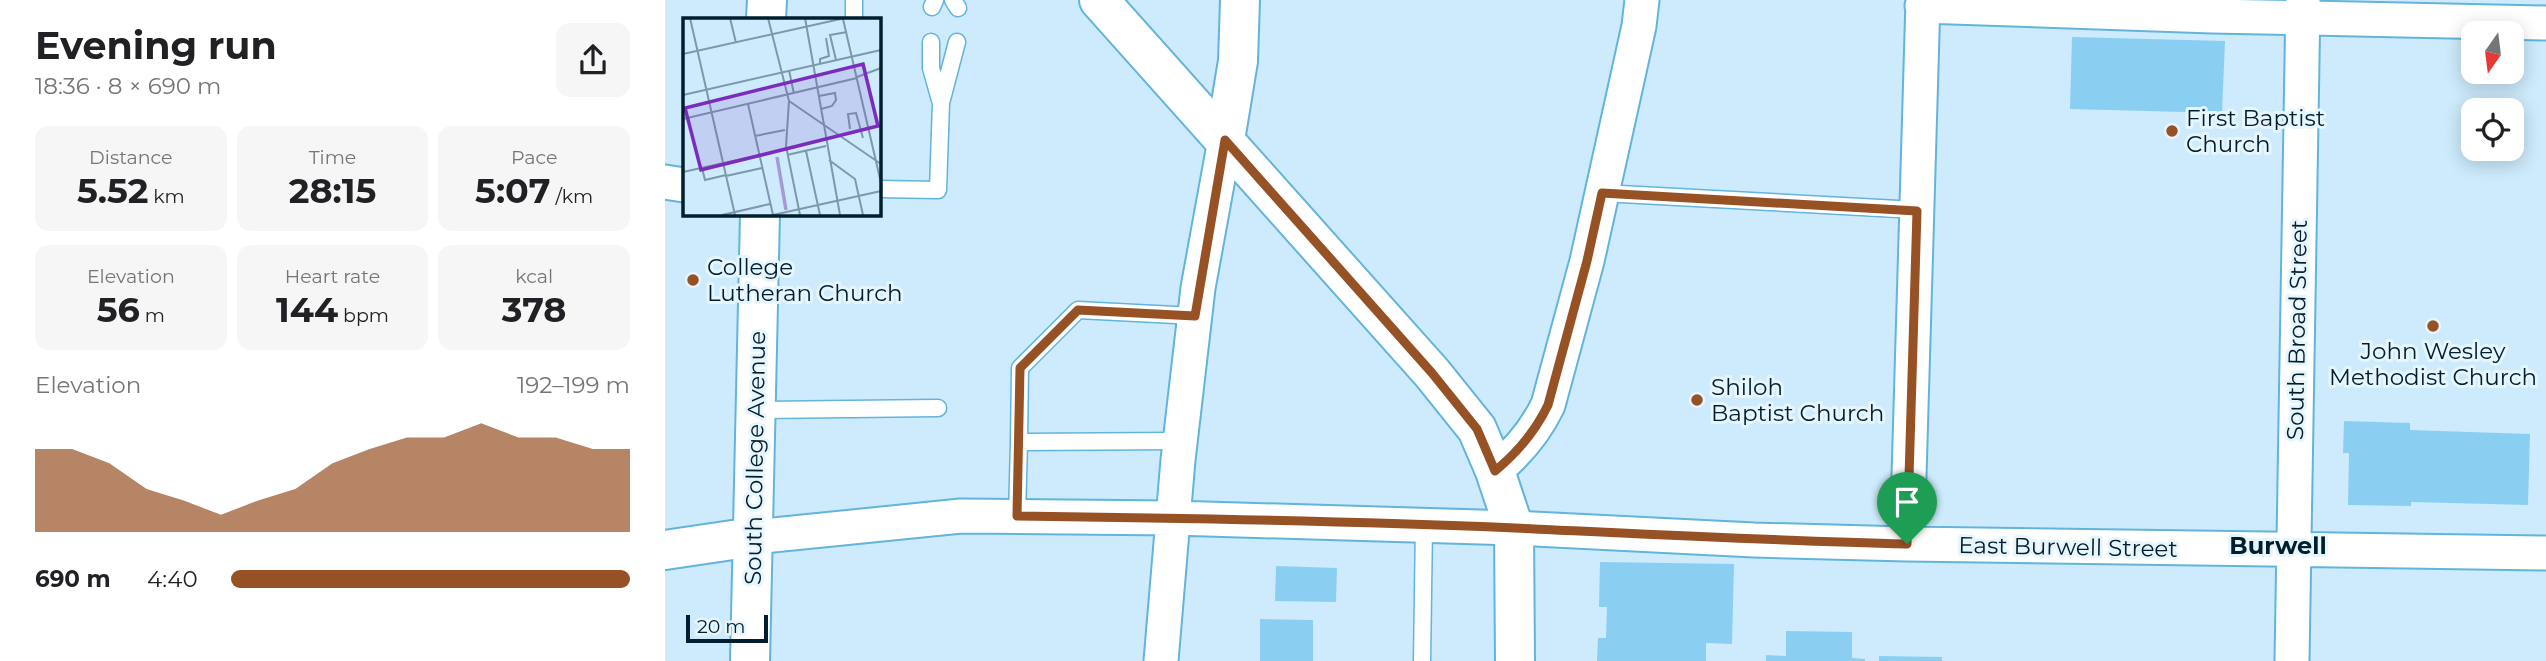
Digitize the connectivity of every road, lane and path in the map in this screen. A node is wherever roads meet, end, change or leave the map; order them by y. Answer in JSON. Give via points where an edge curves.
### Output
{"nodes":[{"id":1,"x":767,"y":0,"type":"edge"},
{"id":2,"x":854,"y":0,"type":"edge"},
{"id":3,"x":1099,"y":0,"type":"edge"},
{"id":4,"x":1240,"y":0,"type":"edge"},
{"id":5,"x":1642,"y":0,"type":"edge"},
{"id":6,"x":1922,"y":3,"type":"edge"},
{"id":7,"x":2303,"y":8,"type":"edge"},
{"id":8,"x":766,"y":18,"type":"edge"},
{"id":9,"x":854,"y":18,"type":"edge"},
{"id":10,"x":2534,"y":19,"type":"edge"},
{"id":11,"x":941,"y":103,"type":"junction"},
{"id":12,"x":1225,"y":140,"type":"junction"},
{"id":13,"x":665,"y":182,"type":"edge"},
{"id":14,"x":683,"y":185,"type":"edge"},
{"id":15,"x":880,"y":189,"type":"edge"},
{"id":16,"x":1602,"y":193,"type":"junction"},
{"id":17,"x":1917,"y":211,"type":"junction"},
{"id":18,"x":760,"y":215,"type":"edge"},
{"id":19,"x":1195,"y":316,"type":"junction"},
{"id":20,"x":938,"y":408,"type":"dead end"},
{"id":21,"x":756,"y":410,"type":"junction"},
{"id":22,"x":1181,"y":441,"type":"junction"},
{"id":23,"x":1019,"y":442,"type":"junction"},
{"id":24,"x":1495,"y":471,"type":"junction"},
{"id":25,"x":1017,"y":516,"type":"junction"},
{"id":26,"x":1173,"y":517,"type":"junction"},
{"id":27,"x":665,"y":525,"type":"edge"},
{"id":28,"x":1424,"y":525,"type":"junction"},
{"id":29,"x":1514,"y":528,"type":"junction"},
{"id":30,"x":753,"y":537,"type":"junction"},
{"id":31,"x":1907,"y":544,"type":"junction"},
{"id":32,"x":665,"y":550,"type":"edge"},
{"id":33,"x":2293,"y":550,"type":"junction"},
{"id":34,"x":2546,"y":553,"type":"edge"},
{"id":35,"x":750,"y":661,"type":"edge"},
{"id":36,"x":1161,"y":661,"type":"edge"},
{"id":37,"x":1422,"y":661,"type":"edge"},
{"id":38,"x":1515,"y":661,"type":"edge"},
{"id":39,"x":2292,"y":661,"type":"edge"}],
"edges":[{"from":1,"to":8,"type":"street"},
{"from":2,"to":9,"type":"lane"},
{"from":3,"to":12,"type":"street"},
{"from":4,"to":12,"type":"street","via":[[1238,61]]},
{"from":5,"to":16,"type":"street"},
{"from":6,"to":7,"type":"street","via":[[2185,15]]},
{"from":6,"to":17,"type":"street"},
{"from":7,"to":10,"type":"street"},
{"from":7,"to":33,"type":"street","name":"South Broad Street"},
{"from":11,"to":11,"type":"lane","via":[[931,68],[943,42]]},
{"from":11,"to":15,"type":"lane","via":[[937,190]]},
{"from":12,"to":19,"type":"street"},
{"from":12,"to":24,"type":"street","via":[[1432,373],[1477,429]]},
{"from":13,"to":14,"type":"street"},
{"from":16,"to":17,"type":"lane"},
{"from":16,"to":24,"type":"street","via":[[1548,405],[1537,427]]},
{"from":17,"to":31,"type":"street"},
{"from":18,"to":21,"type":"street","name":"South College Avenue"},
{"from":19,"to":22,"type":"street"},
{"from":19,"to":23,"type":"lane","via":[[1078,310],[1020,368]]},
{"from":20,"to":21,"type":"lane"},
{"from":21,"to":30,"type":"street","name":"South College Avenue"},
{"from":22,"to":23,"type":"lane"},
{"from":22,"to":26,"type":"street"},
{"from":23,"to":25,"type":"lane"},
{"from":24,"to":29,"type":"street"},
{"from":25,"to":26,"type":"street","name":"East Burwell Street"},
{"from":25,"to":30,"type":"street","name":"East Burwell Street","via":[[961,516]]},
{"from":26,"to":28,"type":"street","name":"East Burwell Street"},
{"from":26,"to":36,"type":"street"},
{"from":27,"to":30,"type":"street"},
{"from":28,"to":29,"type":"street","name":"East Burwell Street"},
{"from":28,"to":37,"type":"lane"},
{"from":29,"to":31,"type":"street","name":"East Burwell Street"},
{"from":29,"to":38,"type":"street"},
{"from":30,"to":32,"type":"street"},
{"from":30,"to":35,"type":"street","name":"South College Avenue"},
{"from":31,"to":33,"type":"street","name":"East Burwell Street"},
{"from":33,"to":34,"type":"street","name":"East Burwell Street"},
{"from":33,"to":39,"type":"street","name":"South Broad Street"}]}
